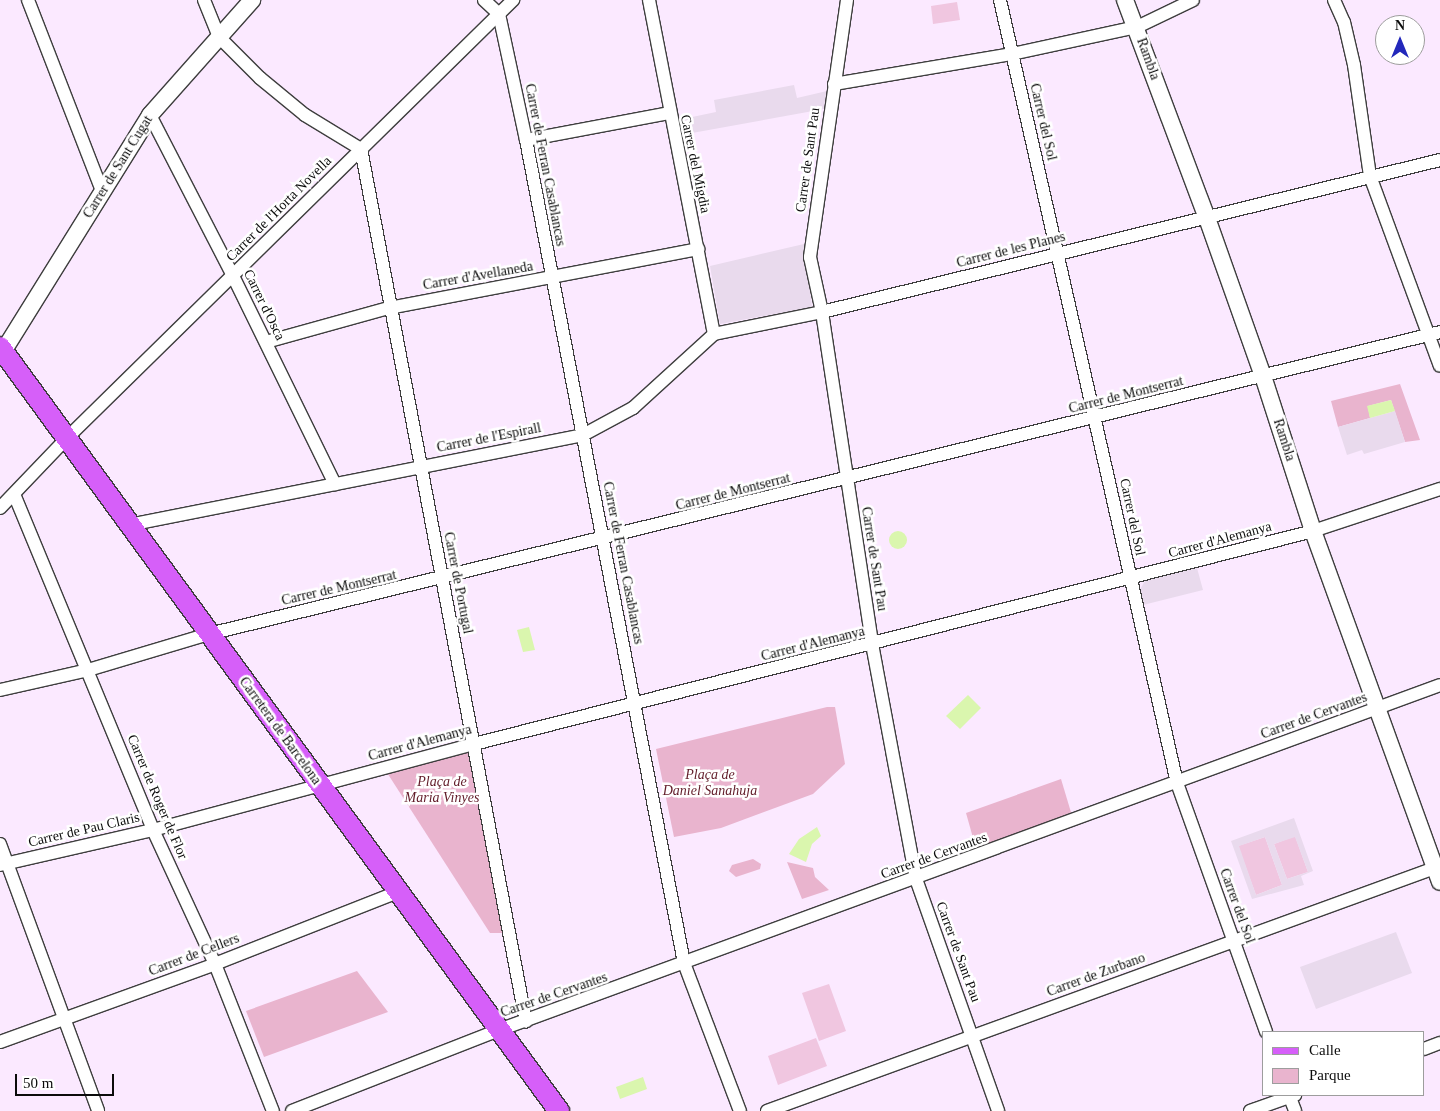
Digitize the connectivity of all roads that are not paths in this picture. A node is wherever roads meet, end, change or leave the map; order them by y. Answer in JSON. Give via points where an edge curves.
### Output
{"nodes":[{"id":1,"x":28,"y":0,"type":"edge"},
{"id":2,"x":204,"y":0,"type":"edge"},
{"id":3,"x":252,"y":0,"type":"edge"},
{"id":4,"x":484,"y":0,"type":"edge"},
{"id":5,"x":512,"y":0,"type":"edge"},
{"id":6,"x":648,"y":0,"type":"edge"},
{"id":7,"x":847,"y":0,"type":"edge"},
{"id":8,"x":1000,"y":0,"type":"edge"},
{"id":9,"x":1125,"y":0,"type":"edge"},
{"id":10,"x":1193,"y":0,"type":"edge"},
{"id":11,"x":1334,"y":0,"type":"edge"},
{"id":12,"x":498,"y":14,"type":"junction"},
{"id":13,"x":1137,"y":27,"type":"junction"},
{"id":14,"x":219,"y":37,"type":"junction"},
{"id":15,"x":1012,"y":54,"type":"junction"},
{"id":16,"x":834,"y":84,"type":"junction"},
{"id":17,"x":669,"y":113,"type":"junction"},
{"id":18,"x":150,"y":115,"type":"junction"},
{"id":19,"x":526,"y":140,"type":"junction"},
{"id":20,"x":361,"y":149,"type":"junction"},
{"id":21,"x":1440,"y":160,"type":"edge"},
{"id":22,"x":1370,"y":176,"type":"junction"},
{"id":23,"x":102,"y":191,"type":"junction"},
{"id":24,"x":1207,"y":218,"type":"junction"},
{"id":25,"x":698,"y":249,"type":"junction"},
{"id":26,"x":1059,"y":254,"type":"junction"},
{"id":27,"x":233,"y":276,"type":"junction"},
{"id":28,"x":552,"y":278,"type":"junction"},
{"id":29,"x":389,"y":308,"type":"junction"},
{"id":30,"x":822,"y":312,"type":"junction"},
{"id":31,"x":1434,"y":333,"type":"edge"},
{"id":32,"x":714,"y":334,"type":"junction"},
{"id":33,"x":266,"y":342,"type":"junction"},
{"id":34,"x":1,"y":351,"type":"edge"},
{"id":35,"x":1440,"y":366,"type":"edge"},
{"id":36,"x":1263,"y":376,"type":"junction"},
{"id":37,"x":1095,"y":418,"type":"junction"},
{"id":38,"x":583,"y":434,"type":"junction"},
{"id":39,"x":66,"y":439,"type":"junction"},
{"id":40,"x":421,"y":466,"type":"junction"},
{"id":41,"x":847,"y":479,"type":"junction"},
{"id":42,"x":335,"y":484,"type":"junction"},
{"id":43,"x":1440,"y":489,"type":"edge"},
{"id":44,"x":14,"y":494,"type":"junction"},
{"id":45,"x":0,"y":508,"type":"edge"},
{"id":46,"x":129,"y":525,"type":"junction"},
{"id":47,"x":1313,"y":531,"type":"junction"},
{"id":48,"x":603,"y":539,"type":"junction"},
{"id":49,"x":1131,"y":578,"type":"junction"},
{"id":50,"x":442,"y":579,"type":"junction"},
{"id":51,"x":209,"y":634,"type":"junction"},
{"id":52,"x":872,"y":644,"type":"junction"},
{"id":53,"x":88,"y":670,"type":"junction"},
{"id":54,"x":1440,"y":685,"type":"edge"},
{"id":55,"x":0,"y":690,"type":"edge"},
{"id":56,"x":634,"y":704,"type":"junction"},
{"id":57,"x":1379,"y":708,"type":"junction"},
{"id":58,"x":474,"y":744,"type":"junction"},
{"id":59,"x":1177,"y":783,"type":"junction"},
{"id":60,"x":320,"y":785,"type":"junction"},
{"id":61,"x":153,"y":830,"type":"junction"},
{"id":62,"x":0,"y":844,"type":"edge"},
{"id":63,"x":3,"y":864,"type":"edge"},
{"id":64,"x":1438,"y":872,"type":"edge"},
{"id":65,"x":916,"y":879,"type":"junction"},
{"id":66,"x":398,"y":892,"type":"junction"},
{"id":67,"x":1233,"y":942,"type":"junction"},
{"id":68,"x":214,"y":964,"type":"junction"},
{"id":69,"x":684,"y":964,"type":"junction"},
{"id":70,"x":64,"y":1020,"type":"junction"},
{"id":71,"x":526,"y":1022,"type":"junction"},
{"id":72,"x":499,"y":1030,"type":"junction"},
{"id":73,"x":1266,"y":1031,"type":"edge"},
{"id":74,"x":972,"y":1036,"type":"junction"},
{"id":75,"x":0,"y":1042,"type":"edge"},
{"id":76,"x":1440,"y":1043,"type":"edge"},
{"id":77,"x":1425,"y":1049,"type":"edge"},
{"id":78,"x":1288,"y":1096,"type":"edge"},
{"id":79,"x":1291,"y":1096,"type":"edge"},
{"id":80,"x":98,"y":1111,"type":"edge"},
{"id":81,"x":273,"y":1111,"type":"edge"},
{"id":82,"x":292,"y":1111,"type":"edge"},
{"id":83,"x":559,"y":1111,"type":"edge"},
{"id":84,"x":740,"y":1111,"type":"edge"},
{"id":85,"x":767,"y":1111,"type":"edge"},
{"id":86,"x":998,"y":1111,"type":"edge"},
{"id":87,"x":1250,"y":1111,"type":"edge"},
{"id":88,"x":1295,"y":1111,"type":"edge"}],
"edges":[{"from":1,"to":23,"type":"street"},
{"from":2,"to":14,"type":"street"},
{"from":3,"to":14,"type":"street","name":"Carrer de Sant Cugat"},
{"from":4,"to":12,"type":"street"},
{"from":5,"to":12,"type":"street","name":"Carrer de l'Horta Novella"},
{"from":6,"to":17,"type":"street","name":"Carrer del Migdia"},
{"from":7,"to":16,"type":"street","name":"Carrer de Sant Pau"},
{"from":8,"to":15,"type":"street","name":"Carrer del Sol"},
{"from":9,"to":13,"type":"street","name":"Rambla"},
{"from":10,"to":13,"type":"street"},
{"from":11,"to":22,"type":"street","via":[[1344,22],[1354,65]]},
{"from":12,"to":19,"type":"street","name":"Carrer de Ferran Casablancas"},
{"from":12,"to":20,"type":"street","name":"Carrer de l'Horta Novella"},
{"from":13,"to":15,"type":"street"},
{"from":13,"to":24,"type":"street","name":"Rambla"},
{"from":14,"to":18,"type":"street","name":"Carrer de Sant Cugat"},
{"from":14,"to":20,"type":"street","via":[[260,78],[305,115]]},
{"from":15,"to":16,"type":"street"},
{"from":15,"to":26,"type":"street","name":"Carrer del Sol"},
{"from":16,"to":30,"type":"street","name":"Carrer de Sant Pau","via":[[810,257]]},
{"from":17,"to":19,"type":"street"},
{"from":17,"to":25,"type":"street","name":"Carrer del Migdia"},
{"from":18,"to":23,"type":"street","name":"Carrer de Sant Cugat"},
{"from":18,"to":27,"type":"street","name":"Carrer d'Osca"},
{"from":19,"to":28,"type":"street","name":"Carrer de Ferran Casablancas"},
{"from":20,"to":27,"type":"street","name":"Carrer de l'Horta Novella"},
{"from":20,"to":29,"type":"street","name":"Carrer de Portugal"},
{"from":21,"to":22,"type":"street","name":"Carrer de les Planes"},
{"from":22,"to":24,"type":"street","name":"Carrer de les Planes"},
{"from":22,"to":31,"type":"street"},
{"from":23,"to":34,"type":"street","name":"Carrer de Sant Cugat"},
{"from":24,"to":26,"type":"street","name":"Carrer de les Planes"},
{"from":24,"to":36,"type":"street","name":"Rambla"},
{"from":25,"to":28,"type":"street","name":"Carrer d'Avellaneda"},
{"from":25,"to":32,"type":"street","name":"Carrer del Migdia"},
{"from":26,"to":30,"type":"street","name":"Carrer de les Planes"},
{"from":26,"to":37,"type":"street","name":"Carrer del Sol"},
{"from":27,"to":33,"type":"street","name":"Carrer d'Osca"},
{"from":27,"to":39,"type":"street","name":"Carrer de l'Horta Novella"},
{"from":28,"to":29,"type":"street","name":"Carrer d'Avellaneda"},
{"from":28,"to":38,"type":"street","name":"Carrer de Ferran Casablancas"},
{"from":29,"to":33,"type":"street","name":"Carrer d'Avellaneda"},
{"from":29,"to":40,"type":"street","name":"Carrer de Portugal"},
{"from":30,"to":32,"type":"street"},
{"from":30,"to":41,"type":"street","name":"Carrer de Sant Pau"},
{"from":31,"to":35,"type":"street"},
{"from":31,"to":36,"type":"street","name":"Carrer de Montserrat"},
{"from":32,"to":38,"type":"street","name":"Carrer de l'Espirall","via":[[633,408]]},
{"from":33,"to":42,"type":"street","name":"Carrer d'Osca"},
{"from":34,"to":39,"type":"main road","name":"Carretera de Barcelona"},
{"from":36,"to":37,"type":"street","name":"Carrer de Montserrat"},
{"from":36,"to":47,"type":"street","name":"Rambla"},
{"from":37,"to":41,"type":"street","name":"Carrer de Montserrat"},
{"from":37,"to":49,"type":"street","name":"Carrer del Sol"},
{"from":38,"to":40,"type":"street","name":"Carrer de l'Espirall"},
{"from":38,"to":48,"type":"street","name":"Carrer de Ferran Casablancas"},
{"from":39,"to":44,"type":"street","name":"Carrer de l'Horta Novella"},
{"from":39,"to":46,"type":"main road","name":"Carretera de Barcelona"},
{"from":40,"to":42,"type":"street","name":"Carrer de l'Espirall"},
{"from":40,"to":50,"type":"street","name":"Carrer de Portugal"},
{"from":41,"to":48,"type":"street","name":"Carrer de Montserrat"},
{"from":41,"to":52,"type":"street","name":"Carrer de Sant Pau"},
{"from":42,"to":46,"type":"street","name":"Carrer de l'Espirall"},
{"from":43,"to":47,"type":"street","name":"Carrer d'Alemanya"},
{"from":44,"to":45,"type":"street","name":"Carrer de l'Horta Novella"},
{"from":44,"to":53,"type":"street","name":"Carrer de Roger de Flor"},
{"from":46,"to":51,"type":"main road","name":"Carretera de Barcelona"},
{"from":47,"to":49,"type":"street","name":"Carrer d'Alemanya"},
{"from":47,"to":57,"type":"street","name":"Rambla"},
{"from":48,"to":50,"type":"street","name":"Carrer de Montserrat"},
{"from":48,"to":56,"type":"street","name":"Carrer de Ferran Casablancas"},
{"from":49,"to":52,"type":"street","name":"Carrer d'Alemanya"},
{"from":49,"to":59,"type":"street","name":"Carrer del Sol"},
{"from":50,"to":51,"type":"street","name":"Carrer de Montserrat"},
{"from":50,"to":58,"type":"street","name":"Carrer de Portugal"},
{"from":51,"to":53,"type":"street","name":"Carrer de Montserrat"},
{"from":51,"to":60,"type":"main road","name":"Carretera de Barcelona"},
{"from":52,"to":56,"type":"street","name":"Carrer d'Alemanya"},
{"from":52,"to":65,"type":"street","name":"Carrer de Sant Pau"},
{"from":53,"to":55,"type":"street","name":"Carrer de Montserrat"},
{"from":53,"to":61,"type":"street","name":"Carrer de Roger de Flor"},
{"from":54,"to":57,"type":"street","name":"Carrer de Cervantes"},
{"from":56,"to":58,"type":"street","name":"Carrer d'Alemanya"},
{"from":56,"to":69,"type":"street","name":"Carrer de Ferran Casablancas"},
{"from":57,"to":59,"type":"street","name":"Carrer de Cervantes"},
{"from":57,"to":64,"type":"street","name":"Rambla"},
{"from":58,"to":60,"type":"street","name":"Carrer d'Alemanya"},
{"from":58,"to":71,"type":"street","name":"Carrer de Portugal"},
{"from":59,"to":65,"type":"street","name":"Carrer de Cervantes"},
{"from":59,"to":67,"type":"street","name":"Carrer del Sol"},
{"from":60,"to":61,"type":"street","name":"Carrer de Pau Claris"},
{"from":60,"to":66,"type":"main road","name":"Carretera de Barcelona"},
{"from":61,"to":63,"type":"street","name":"Carrer de Pau Claris"},
{"from":61,"to":68,"type":"street","name":"Carrer de Roger de Flor"},
{"from":62,"to":63,"type":"street"},
{"from":63,"to":70,"type":"street"},
{"from":64,"to":67,"type":"street","name":"Carrer de Zurbano"},
{"from":65,"to":69,"type":"street","name":"Carrer de Cervantes"},
{"from":65,"to":74,"type":"street","name":"Carrer de Sant Pau"},
{"from":66,"to":68,"type":"street","name":"Carrer de Cellers"},
{"from":66,"to":72,"type":"main road","name":"Carretera de Barcelona"},
{"from":67,"to":73,"type":"street","name":"Carrer del Sol"},
{"from":67,"to":74,"type":"street","name":"Carrer de Zurbano"},
{"from":68,"to":70,"type":"street","name":"Carrer de Cellers"},
{"from":68,"to":81,"type":"street","name":"Carrer de Roger de Flor"},
{"from":69,"to":71,"type":"street","name":"Carrer de Cervantes"},
{"from":69,"to":84,"type":"street","name":"Carrer de Ferran Casablancas"},
{"from":70,"to":75,"type":"street","name":"Carrer de Cellers"},
{"from":70,"to":80,"type":"street"},
{"from":71,"to":72,"type":"street","name":"Carrer de Cervantes"},
{"from":72,"to":82,"type":"street","name":"Carrer de Cervantes"},
{"from":72,"to":83,"type":"main road","name":"Carretera de Barcelona"},
{"from":74,"to":85,"type":"street","name":"Carrer de Zurbano"},
{"from":74,"to":86,"type":"street","name":"Carrer de Sant Pau"},
{"from":76,"to":77,"type":"street"},
{"from":78,"to":87,"type":"street"},
{"from":79,"to":88,"type":"street"}]}
